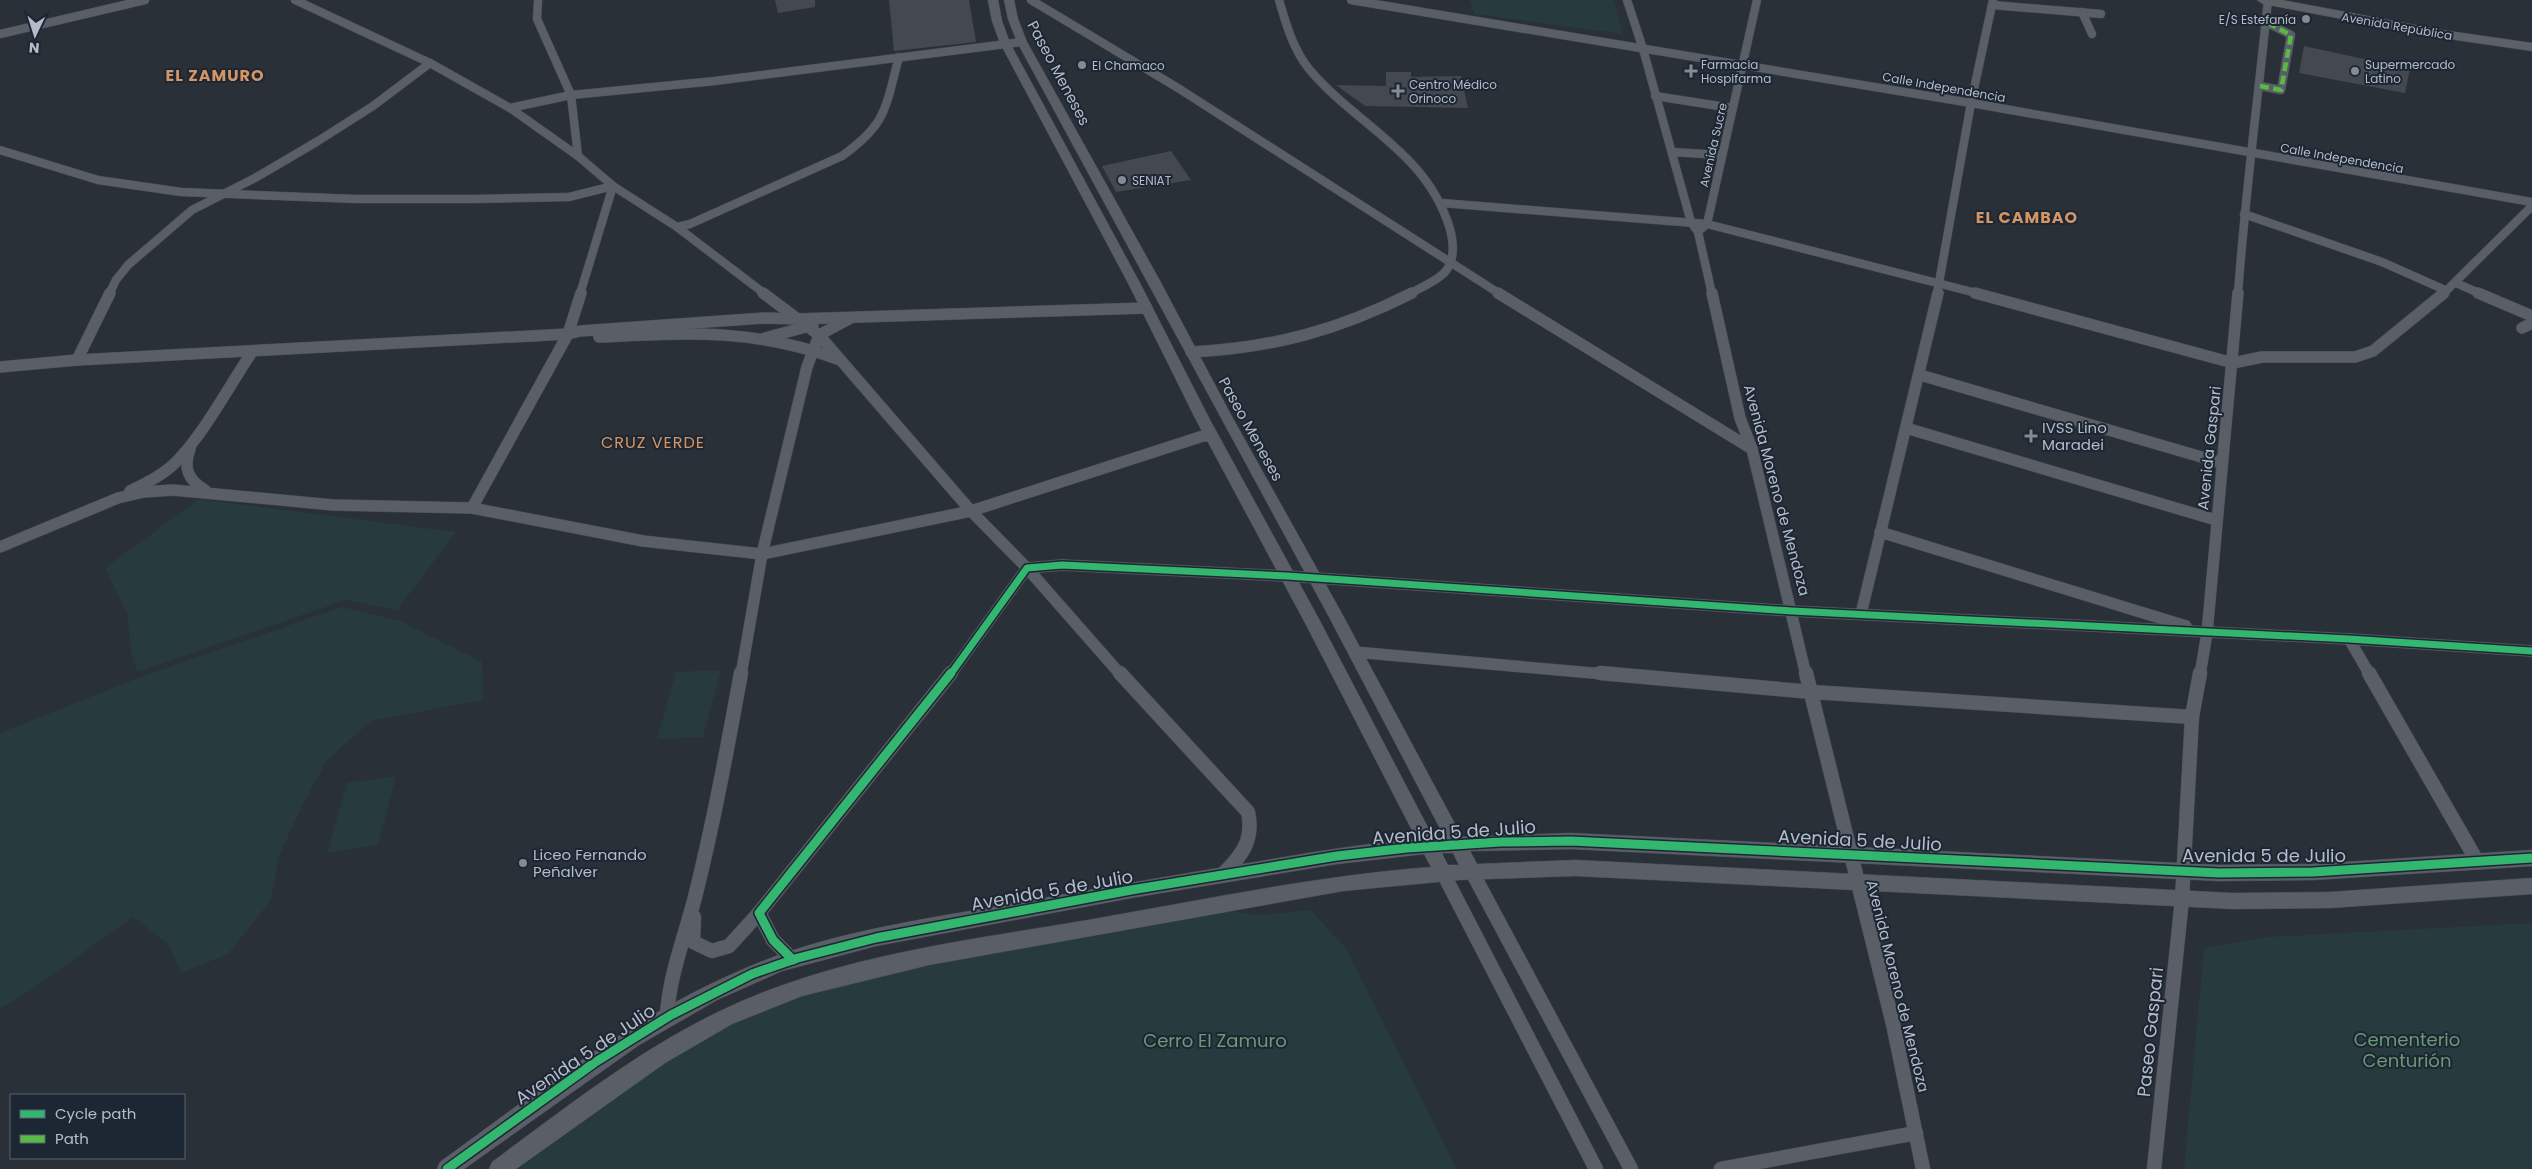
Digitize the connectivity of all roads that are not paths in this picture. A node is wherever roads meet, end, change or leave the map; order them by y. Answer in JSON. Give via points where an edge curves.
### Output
{"nodes":[{"id":1,"x":145,"y":0,"type":"edge"},
{"id":2,"x":294,"y":0,"type":"edge"},
{"id":3,"x":314,"y":0,"type":"edge"},
{"id":4,"x":538,"y":0,"type":"edge"},
{"id":5,"x":993,"y":0,"type":"edge"},
{"id":6,"x":1008,"y":0,"type":"edge"},
{"id":7,"x":1031,"y":0,"type":"edge"},
{"id":8,"x":1279,"y":0,"type":"edge"},
{"id":9,"x":1350,"y":0,"type":"edge"},
{"id":10,"x":1627,"y":0,"type":"edge"},
{"id":11,"x":1757,"y":0,"type":"edge"},
{"id":12,"x":2266,"y":0,"type":"edge"},
{"id":13,"x":2292,"y":0,"type":"edge"},
{"id":14,"x":1993,"y":2,"type":"edge"},
{"id":15,"x":308,"y":8,"type":"junction"},
{"id":16,"x":2082,"y":12,"type":"junction"},
{"id":17,"x":2101,"y":14,"type":"dead end"},
{"id":18,"x":2264,"y":21,"type":"junction"},
{"id":19,"x":0,"y":34,"type":"edge"},
{"id":20,"x":2092,"y":34,"type":"dead end"},
{"id":21,"x":2532,"y":40,"type":"edge"},
{"id":22,"x":1022,"y":42,"type":"junction"},
{"id":23,"x":1006,"y":43,"type":"junction"},
{"id":24,"x":2532,"y":47,"type":"edge"},
{"id":25,"x":1643,"y":48,"type":"junction"},
{"id":26,"x":899,"y":57,"type":"junction"},
{"id":27,"x":430,"y":63,"type":"junction"},
{"id":28,"x":1744,"y":66,"type":"junction"},
{"id":29,"x":2260,"y":86,"type":"junction"},
{"id":30,"x":571,"y":95,"type":"junction"},
{"id":31,"x":1655,"y":96,"type":"junction"},
{"id":32,"x":1971,"y":103,"type":"junction"},
{"id":33,"x":510,"y":108,"type":"junction"},
{"id":34,"x":1732,"y":108,"type":"junction"},
{"id":35,"x":0,"y":150,"type":"edge"},
{"id":36,"x":1672,"y":152,"type":"junction"},
{"id":37,"x":2253,"y":154,"type":"junction"},
{"id":38,"x":1721,"y":155,"type":"junction"},
{"id":39,"x":578,"y":156,"type":"junction"},
{"id":40,"x":613,"y":186,"type":"junction"},
{"id":41,"x":226,"y":193,"type":"junction"},
{"id":42,"x":2532,"y":202,"type":"edge"},
{"id":43,"x":1442,"y":203,"type":"junction"},
{"id":44,"x":2532,"y":206,"type":"edge"},
{"id":45,"x":2244,"y":214,"type":"junction"},
{"id":46,"x":1691,"y":222,"type":"junction"},
{"id":47,"x":677,"y":227,"type":"junction"},
{"id":48,"x":1702,"y":228,"type":"junction"},
{"id":49,"x":1452,"y":264,"type":"junction"},
{"id":50,"x":1940,"y":283,"type":"junction"},
{"id":51,"x":2456,"y":283,"type":"junction"},
{"id":52,"x":2445,"y":290,"type":"junction"},
{"id":53,"x":1147,"y":308,"type":"junction"},
{"id":54,"x":855,"y":316,"type":"junction"},
{"id":55,"x":2532,"y":316,"type":"edge"},
{"id":56,"x":765,"y":318,"type":"junction"},
{"id":57,"x":797,"y":319,"type":"junction"},
{"id":58,"x":2532,"y":323,"type":"edge"},
{"id":59,"x":807,"y":326,"type":"junction"},
{"id":60,"x":2522,"y":328,"type":"dead end"},
{"id":61,"x":568,"y":334,"type":"junction"},
{"id":62,"x":819,"y":335,"type":"junction"},
{"id":63,"x":761,"y":339,"type":"junction"},
{"id":64,"x":812,"y":350,"type":"junction"},
{"id":65,"x":252,"y":352,"type":"junction"},
{"id":66,"x":1191,"y":352,"type":"junction"},
{"id":67,"x":77,"y":360,"type":"junction"},
{"id":68,"x":841,"y":360,"type":"junction"},
{"id":69,"x":2233,"y":363,"type":"junction"},
{"id":70,"x":0,"y":367,"type":"edge"},
{"id":71,"x":805,"y":374,"type":"junction"},
{"id":72,"x":1920,"y":375,"type":"junction"},
{"id":73,"x":1906,"y":428,"type":"junction"},
{"id":74,"x":1212,"y":436,"type":"junction"},
{"id":75,"x":193,"y":441,"type":"junction"},
{"id":76,"x":1752,"y":449,"type":"junction"},
{"id":77,"x":2222,"y":463,"type":"junction"},
{"id":78,"x":206,"y":491,"type":"junction"},
{"id":79,"x":118,"y":498,"type":"junction"},
{"id":80,"x":472,"y":508,"type":"junction"},
{"id":81,"x":971,"y":511,"type":"junction"},
{"id":82,"x":2216,"y":520,"type":"junction"},
{"id":83,"x":1880,"y":532,"type":"junction"},
{"id":84,"x":0,"y":547,"type":"edge"},
{"id":85,"x":762,"y":554,"type":"junction"},
{"id":86,"x":1027,"y":568,"type":"junction"},
{"id":87,"x":1288,"y":576,"type":"junction"},
{"id":88,"x":1315,"y":578,"type":"junction"},
{"id":89,"x":1792,"y":611,"type":"junction"},
{"id":90,"x":1861,"y":614,"type":"junction"},
{"id":91,"x":2207,"y":633,"type":"junction"},
{"id":92,"x":2348,"y":639,"type":"junction"},
{"id":93,"x":2532,"y":651,"type":"edge"},
{"id":94,"x":1355,"y":652,"type":"junction"},
{"id":95,"x":1812,"y":692,"type":"junction"},
{"id":96,"x":2192,"y":717,"type":"junction"},
{"id":97,"x":1458,"y":845,"type":"junction"},
{"id":98,"x":1429,"y":847,"type":"junction"},
{"id":99,"x":1851,"y":855,"type":"junction"},
{"id":100,"x":2532,"y":858,"type":"edge"},
{"id":101,"x":2477,"y":861,"type":"junction"},
{"id":102,"x":2182,"y":871,"type":"junction"},
{"id":103,"x":1472,"y":872,"type":"junction"},
{"id":104,"x":1443,"y":873,"type":"junction"},
{"id":105,"x":1222,"y":875,"type":"junction"},
{"id":106,"x":1856,"y":882,"type":"junction"},
{"id":107,"x":2532,"y":886,"type":"edge"},
{"id":108,"x":2182,"y":899,"type":"junction"},
{"id":109,"x":694,"y":901,"type":"junction"},
{"id":110,"x":759,"y":913,"type":"junction"},
{"id":111,"x":793,"y":960,"type":"junction"},
{"id":112,"x":667,"y":1016,"type":"junction"},
{"id":113,"x":1916,"y":1133,"type":"junction"},
{"id":114,"x":447,"y":1169,"type":"edge"},
{"id":115,"x":499,"y":1169,"type":"edge"},
{"id":116,"x":1596,"y":1169,"type":"edge"},
{"id":117,"x":1631,"y":1169,"type":"edge"},
{"id":118,"x":1721,"y":1169,"type":"edge"},
{"id":119,"x":1923,"y":1169,"type":"edge"},
{"id":120,"x":2154,"y":1169,"type":"edge"}],
"edges":[{"from":1,"to":19,"type":"street"},
{"from":2,"to":15,"type":"street"},
{"from":3,"to":15,"type":"street"},
{"from":4,"to":30,"type":"street","via":[[537,19]]},
{"from":5,"to":23,"type":"street"},
{"from":6,"to":22,"type":"street","name":"Paseo Meneses"},
{"from":7,"to":49,"type":"street","via":[[1178,88]]},
{"from":8,"to":43,"type":"street","via":[[1288,35],[1311,71],[1400,151],[1432,186]]},
{"from":9,"to":25,"type":"street","name":"Calle Independencia"},
{"from":10,"to":25,"type":"street"},
{"from":11,"to":28,"type":"street","name":"Avenida Sucre"},
{"from":12,"to":18,"type":"street","name":"Avenida Gaspari"},
{"from":12,"to":24,"type":"main road","name":"Avenida República","via":[[2442,34]]},
{"from":13,"to":21,"type":"main road","name":"Avenida República","via":[[2448,29]]},
{"from":14,"to":16,"type":"street"},
{"from":14,"to":32,"type":"street"},
{"from":15,"to":27,"type":"street"},
{"from":16,"to":17,"type":"street"},
{"from":16,"to":20,"type":"street"},
{"from":18,"to":29,"type":"street","name":"Avenida Gaspari"},
{"from":18,"to":29,"type":"street","via":[[2291,35],[2281,90]]},
{"from":22,"to":23,"type":"street"},
{"from":22,"to":66,"type":"street","name":"Paseo Meneses"},
{"from":23,"to":26,"type":"street"},
{"from":23,"to":53,"type":"street"},
{"from":25,"to":28,"type":"street","name":"Calle Independencia"},
{"from":25,"to":31,"type":"street"},
{"from":26,"to":30,"type":"street","via":[[715,81]]},
{"from":26,"to":47,"type":"street","via":[[881,122],[864,141],[842,156]]},
{"from":27,"to":33,"type":"street"},
{"from":27,"to":41,"type":"street","via":[[346,124]]},
{"from":28,"to":32,"type":"street","name":"Calle Independencia"},
{"from":28,"to":34,"type":"street","name":"Avenida Sucre"},
{"from":29,"to":37,"type":"street","name":"Avenida Gaspari"},
{"from":30,"to":33,"type":"street"},
{"from":30,"to":39,"type":"street"},
{"from":31,"to":34,"type":"street"},
{"from":31,"to":36,"type":"street"},
{"from":32,"to":37,"type":"street","name":"Calle Independencia"},
{"from":32,"to":50,"type":"street"},
{"from":33,"to":39,"type":"street"},
{"from":34,"to":38,"type":"street","name":"Avenida Sucre"},
{"from":35,"to":41,"type":"street","via":[[98,180],[180,192]]},
{"from":36,"to":38,"type":"street"},
{"from":36,"to":46,"type":"street"},
{"from":37,"to":42,"type":"street","name":"Calle Independencia"},
{"from":37,"to":45,"type":"street","name":"Avenida Gaspari"},
{"from":38,"to":48,"type":"street","name":"Avenida Sucre"},
{"from":39,"to":40,"type":"street"},
{"from":40,"to":41,"type":"street","via":[[569,197],[474,199],[356,200]]},
{"from":40,"to":47,"type":"street"},
{"from":40,"to":61,"type":"street"},
{"from":41,"to":67,"type":"street","via":[[192,210],[128,265],[116,280]]},
{"from":43,"to":46,"type":"street"},
{"from":43,"to":49,"type":"street","via":[[1453,242],[1455,256]]},
{"from":44,"to":51,"type":"street"},
{"from":45,"to":52,"type":"street","via":[[2346,249]]},
{"from":45,"to":69,"type":"street","name":"Avenida Gaspari"},
{"from":46,"to":48,"type":"street"},
{"from":47,"to":57,"type":"street"},
{"from":48,"to":50,"type":"street"},
{"from":48,"to":76,"type":"street","name":"Avenida Moreno de Mendoza","via":[[1740,418]]},
{"from":49,"to":66,"type":"street","via":[[1426,286],[1344,325],[1306,337],[1223,352]]},
{"from":49,"to":76,"type":"street"},
{"from":50,"to":69,"type":"street"},
{"from":50,"to":72,"type":"street"},
{"from":51,"to":52,"type":"street"},
{"from":51,"to":55,"type":"street"},
{"from":52,"to":69,"type":"street","via":[[2388,342],[2373,351],[2355,357],[2262,357]]},
{"from":53,"to":54,"type":"street"},
{"from":53,"to":74,"type":"street"},
{"from":54,"to":57,"type":"street"},
{"from":54,"to":59,"type":"street"},
{"from":54,"to":62,"type":"street"},
{"from":56,"to":57,"type":"street"},
{"from":56,"to":61,"type":"street"},
{"from":56,"to":63,"type":"street","via":[[779,326]]},
{"from":57,"to":59,"type":"street"},
{"from":58,"to":60,"type":"street"},
{"from":59,"to":62,"type":"street"},
{"from":59,"to":63,"type":"street"},
{"from":61,"to":63,"type":"street","via":[[590,337],[719,335]]},
{"from":61,"to":65,"type":"street"},
{"from":61,"to":80,"type":"street"},
{"from":62,"to":64,"type":"street"},
{"from":62,"to":68,"type":"street"},
{"from":63,"to":64,"type":"street","via":[[792,343]]},
{"from":64,"to":68,"type":"street"},
{"from":64,"to":71,"type":"street"},
{"from":65,"to":67,"type":"street"},
{"from":65,"to":75,"type":"street"},
{"from":66,"to":88,"type":"street","name":"Paseo Meneses"},
{"from":67,"to":70,"type":"street"},
{"from":68,"to":71,"type":"street","via":[[823,360]]},
{"from":68,"to":81,"type":"street"},
{"from":69,"to":77,"type":"street","name":"Avenida Gaspari"},
{"from":71,"to":85,"type":"street"},
{"from":72,"to":73,"type":"street"},
{"from":72,"to":77,"type":"street"},
{"from":73,"to":82,"type":"street"},
{"from":73,"to":83,"type":"street"},
{"from":74,"to":81,"type":"street","via":[[1203,436]]},
{"from":74,"to":87,"type":"street"},
{"from":75,"to":78,"type":"street","via":[[186,459],[187,475],[192,483]]},
{"from":75,"to":79,"type":"street","via":[[175,463]]},
{"from":76,"to":89,"type":"street","name":"Avenida Moreno de Mendoza"},
{"from":77,"to":82,"type":"street","name":"Avenida Gaspari"},
{"from":78,"to":79,"type":"street","via":[[144,492]]},
{"from":78,"to":80,"type":"street","via":[[333,505]]},
{"from":79,"to":84,"type":"street"},
{"from":80,"to":85,"type":"street","via":[[644,541]]},
{"from":81,"to":85,"type":"street"},
{"from":81,"to":86,"type":"street"},
{"from":82,"to":91,"type":"street","name":"Avenida Gaspari"},
{"from":83,"to":90,"type":"street"},
{"from":83,"to":91,"type":"street"},
{"from":85,"to":109,"type":"street","via":[[728,746]]},
{"from":86,"to":87,"type":"street","via":[[1062,565]]},
{"from":86,"to":105,"type":"street","via":[[1168,728],[1248,812],[1252,828],[1249,840],[1240,858]]},
{"from":86,"to":110,"type":"street","via":[[938,691]]},
{"from":87,"to":88,"type":"street"},
{"from":87,"to":98,"type":"street"},
{"from":88,"to":89,"type":"street"},
{"from":88,"to":94,"type":"street","name":"Paseo Meneses"},
{"from":89,"to":90,"type":"street"},
{"from":89,"to":95,"type":"street","name":"Avenida Moreno de Mendoza"},
{"from":90,"to":91,"type":"street"},
{"from":91,"to":92,"type":"street"},
{"from":91,"to":96,"type":"street","name":"Avenida Gaspari"},
{"from":92,"to":93,"type":"street"},
{"from":92,"to":101,"type":"street"},
{"from":94,"to":95,"type":"street"},
{"from":94,"to":97,"type":"street","name":"Paseo Meneses"},
{"from":95,"to":96,"type":"street"},
{"from":95,"to":99,"type":"street","name":"Avenida Moreno de Mendoza"},
{"from":96,"to":102,"type":"street","name":"Avenida Gaspari"},
{"from":97,"to":98,"type":"street","name":"Avenida 5 de Julio"},
{"from":97,"to":99,"type":"street","name":"Avenida 5 de Julio","via":[[1571,841]]},
{"from":97,"to":103,"type":"street","name":"Paseo Meneses"},
{"from":98,"to":104,"type":"street"},
{"from":98,"to":105,"type":"street","name":"Avenida 5 de Julio","via":[[1337,856]]},
{"from":99,"to":102,"type":"street","name":"Avenida 5 de Julio"},
{"from":99,"to":106,"type":"street","name":"Avenida Moreno de Mendoza"},
{"from":100,"to":101,"type":"street","name":"Avenida 5 de Julio"},
{"from":101,"to":102,"type":"street","name":"Avenida 5 de Julio","via":[[2271,874]]},
{"from":102,"to":108,"type":"street","name":"Avenida Gaspari"},
{"from":103,"to":104,"type":"street"},
{"from":103,"to":106,"type":"street","via":[[1584,868]]},
{"from":103,"to":117,"type":"street"},
{"from":104,"to":115,"type":"street","via":[[1343,883],[1136,918],[878,966],[794,990],[733,1014],[678,1043]]},
{"from":104,"to":116,"type":"street"},
{"from":105,"to":111,"type":"street","name":"Avenida 5 de Julio","via":[[927,927]]},
{"from":106,"to":108,"type":"street"},
{"from":106,"to":113,"type":"street","name":"Avenida Moreno de Mendoza","via":[[1893,1024]]},
{"from":107,"to":108,"type":"street","via":[[2330,900]]},
{"from":108,"to":120,"type":"street","name":"Paseo Gaspari"},
{"from":109,"to":110,"type":"street","via":[[693,942],[712,951],[729,946]]},
{"from":109,"to":112,"type":"street","via":[[668,994]]},
{"from":110,"to":111,"type":"street","via":[[773,940]]},
{"from":111,"to":112,"type":"street","name":"Avenida 5 de Julio","via":[[746,977]]},
{"from":112,"to":114,"type":"street","name":"Avenida 5 de Julio","via":[[589,1067]]},
{"from":113,"to":118,"type":"street"},
{"from":113,"to":119,"type":"street","name":"Avenida Moreno de Mendoza"}]}
